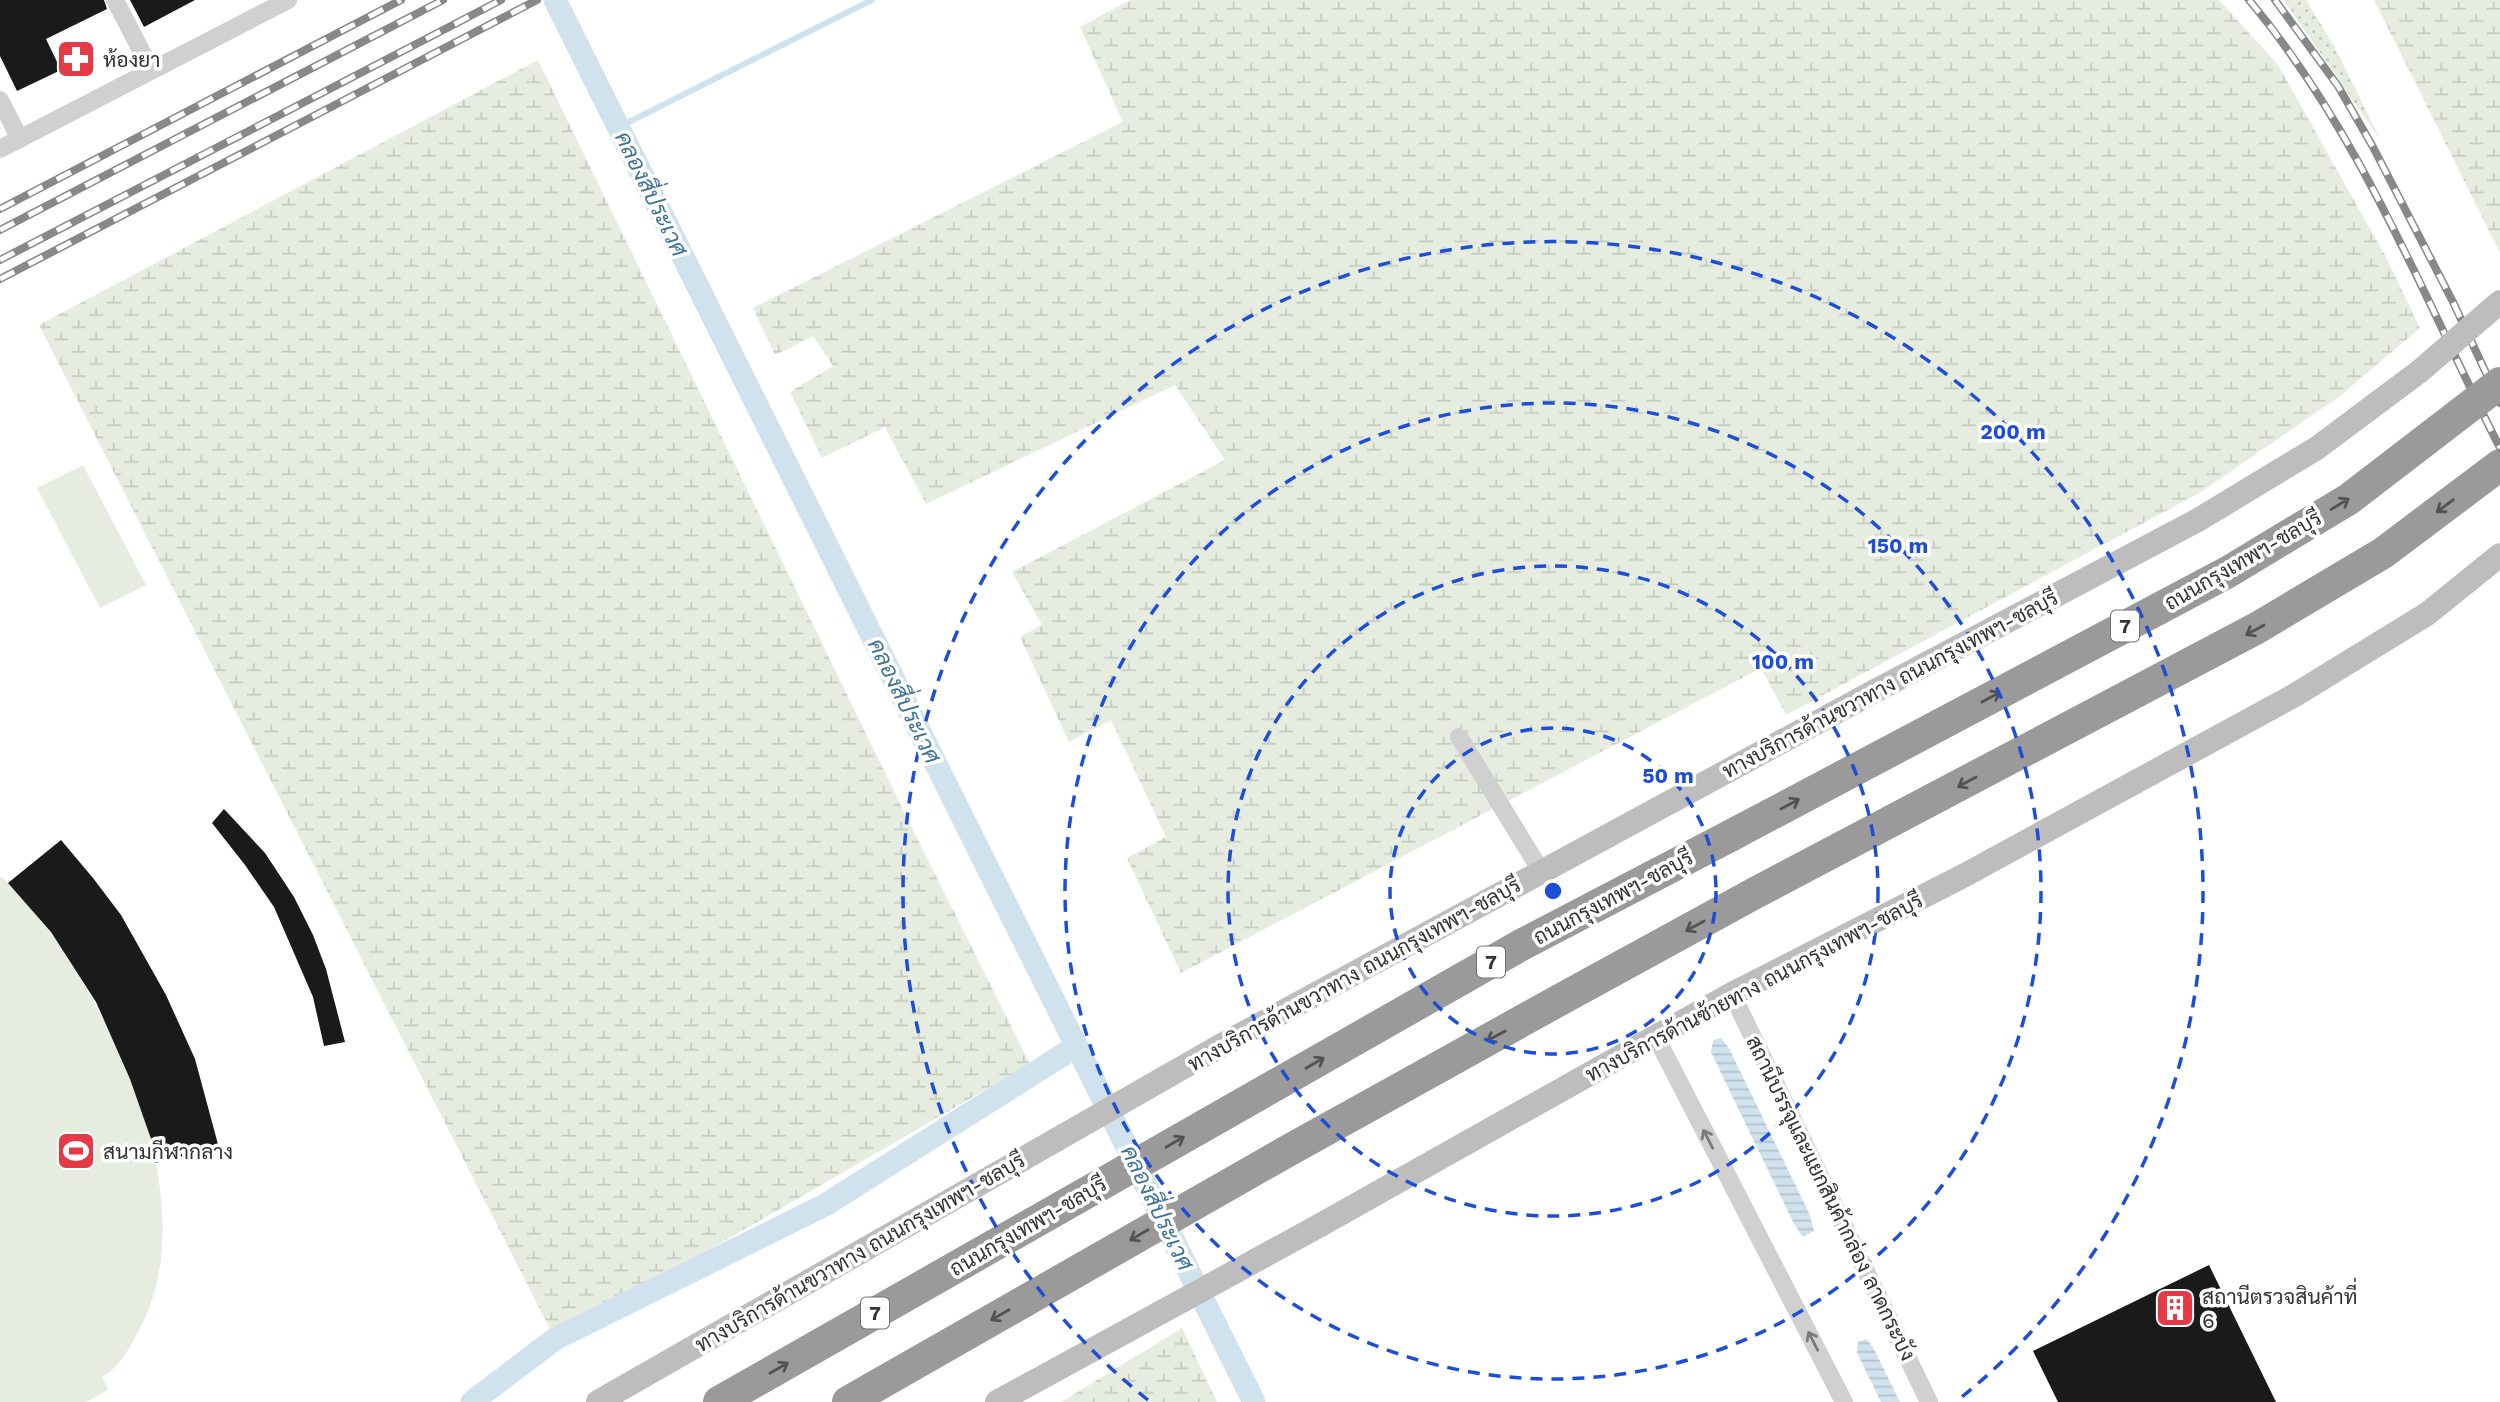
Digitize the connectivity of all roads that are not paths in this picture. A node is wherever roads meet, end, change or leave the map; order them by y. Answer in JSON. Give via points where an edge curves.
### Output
{"nodes":[{"id":1,"x":115,"y":0,"type":"edge"},
{"id":2,"x":279,"y":2,"type":"edge"},
{"id":3,"x":151,"y":70,"type":"junction"},
{"id":4,"x":0,"y":100,"type":"edge"},
{"id":5,"x":20,"y":139,"type":"junction"},
{"id":6,"x":0,"y":149,"type":"edge"},
{"id":7,"x":2500,"y":302,"type":"edge"},
{"id":8,"x":2500,"y":383,"type":"edge"},
{"id":9,"x":2500,"y":466,"type":"edge"},
{"id":10,"x":2500,"y":555,"type":"edge"},
{"id":11,"x":1459,"y":737,"type":"dead end"},
{"id":12,"x":1541,"y":871,"type":"junction"},
{"id":13,"x":1732,"y":994,"type":"junction"},
{"id":14,"x":1656,"y":1037,"type":"junction"},
{"id":15,"x":1840,"y":1401,"type":"edge"},
{"id":16,"x":598,"y":1402,"type":"edge"},
{"id":17,"x":719,"y":1402,"type":"edge"},
{"id":18,"x":848,"y":1402,"type":"edge"},
{"id":19,"x":997,"y":1402,"type":"edge"},
{"id":20,"x":1929,"y":1402,"type":"edge"}],
"edges":[{"from":1,"to":3,"type":"street"},
{"from":2,"to":3,"type":"street"},
{"from":3,"to":5,"type":"street"},
{"from":4,"to":5,"type":"street"},
{"from":5,"to":6,"type":"street"},
{"from":7,"to":12,"type":"main road","name":"ทางบริการด้านขวาทาง ถนนกรุงเทพฯ-ชลบุรี","bridge":true,"via":[[2420,371],[2317,448],[2198,520]]},
{"from":17,"to":8,"type":"highway","name":"ถนนกรุงเทพฯ-ชลบุรี","number":"7","one_way":true,"bridge":true,"via":[[1523,944],[2228,572],[2349,499]]},
{"from":9,"to":18,"type":"highway","one_way":true,"via":[[2384,553],[2257,628],[1755,893],[1283,1153]]},
{"from":10,"to":13,"type":"main road","name":"ทางบริการด้านซ้ายทาง ถนนกรุงเทพฯ-ชลบุรี","via":[[2427,614],[2295,695],[1965,875]]},
{"from":11,"to":12,"type":"street"},
{"from":12,"to":16,"type":"main road","name":"ทางบริการด้านขวาทาง ถนนกรุงเทพฯ-ชลบุรี","via":[[1222,1045]]},
{"from":13,"to":14,"type":"main road","name":"ทางบริการด้านซ้ายทาง ถนนกรุงเทพฯ-ชลบุรี"},
{"from":13,"to":20,"type":"street","name":"สถานีบรรจุและแยกสินค้ากล่อง ลาดกระบัง"},
{"from":15,"to":14,"type":"street","one_way":true},
{"from":14,"to":19,"type":"main road","name":"ทางบริการด้านซ้ายทาง ถนนกรุงเทพฯ-ชลบุรี"}]}
